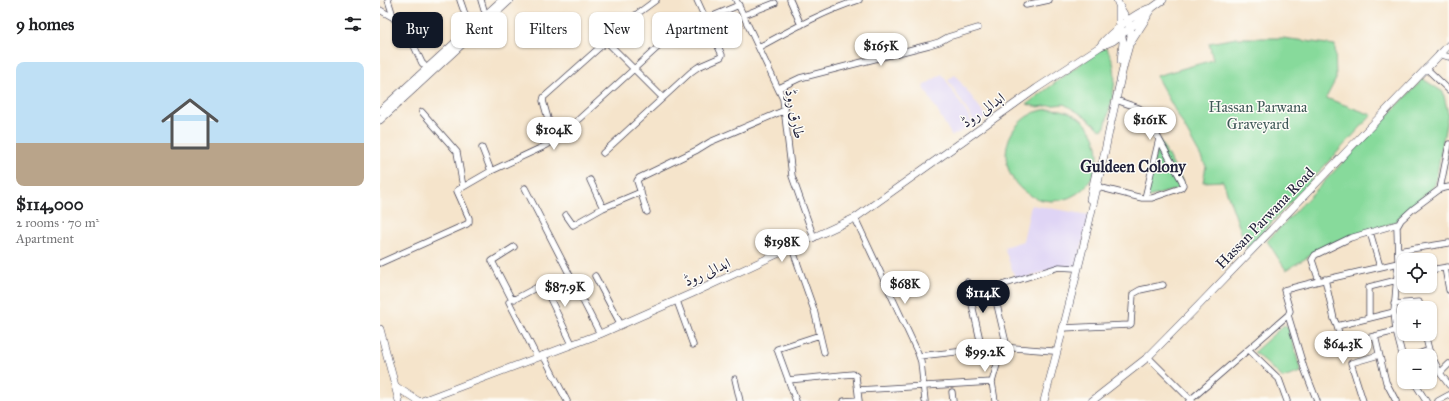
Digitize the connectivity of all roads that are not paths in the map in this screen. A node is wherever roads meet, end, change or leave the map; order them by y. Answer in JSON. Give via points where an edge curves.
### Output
{"nodes":[{"id":1,"x":388,"y":0,"type":"edge"},
{"id":2,"x":460,"y":0,"type":"edge"},
{"id":3,"x":481,"y":0,"type":"edge"},
{"id":4,"x":502,"y":0,"type":"edge"},
{"id":5,"x":510,"y":0,"type":"edge"},
{"id":6,"x":656,"y":0,"type":"edge"},
{"id":7,"x":697,"y":0,"type":"edge"},
{"id":8,"x":790,"y":0,"type":"edge"},
{"id":9,"x":859,"y":0,"type":"edge"},
{"id":10,"x":1049,"y":0,"type":"edge"},
{"id":11,"x":1163,"y":0,"type":"edge"},
{"id":12,"x":738,"y":2,"type":"edge"},
{"id":13,"x":774,"y":3,"type":"dead end"},
{"id":14,"x":1026,"y":4,"type":"dead end"},
{"id":15,"x":1118,"y":4,"type":"edge"},
{"id":16,"x":1152,"y":8,"type":"junction"},
{"id":17,"x":380,"y":10,"type":"edge"},
{"id":18,"x":484,"y":10,"type":"dead end"},
{"id":19,"x":392,"y":12,"type":"edge"},
{"id":20,"x":464,"y":12,"type":"edge"},
{"id":21,"x":489,"y":12,"type":"edge"},
{"id":22,"x":640,"y":12,"type":"edge"},
{"id":23,"x":703,"y":12,"type":"edge"},
{"id":24,"x":719,"y":12,"type":"edge"},
{"id":25,"x":744,"y":15,"type":"junction"},
{"id":26,"x":392,"y":17,"type":"edge"},
{"id":27,"x":802,"y":25,"type":"junction"},
{"id":28,"x":978,"y":28,"type":"dead end"},
{"id":29,"x":1125,"y":28,"type":"junction"},
{"id":30,"x":1104,"y":44,"type":"junction"},
{"id":31,"x":1449,"y":44,"type":"edge"},
{"id":32,"x":451,"y":46,"type":"edge"},
{"id":33,"x":1129,"y":46,"type":"junction"},
{"id":34,"x":759,"y":47,"type":"junction"},
{"id":35,"x":415,"y":48,"type":"edge"},
{"id":36,"x":599,"y":48,"type":"edge"},
{"id":37,"x":612,"y":48,"type":"edge"},
{"id":38,"x":657,"y":48,"type":"edge"},
{"id":39,"x":719,"y":48,"type":"edge"},
{"id":40,"x":1439,"y":54,"type":"junction"},
{"id":41,"x":1122,"y":56,"type":"junction"},
{"id":42,"x":1449,"y":57,"type":"edge"},
{"id":43,"x":424,"y":65,"type":"dead end"},
{"id":44,"x":1122,"y":68,"type":"junction"},
{"id":45,"x":1426,"y":68,"type":"junction"},
{"id":46,"x":634,"y":69,"type":"junction"},
{"id":47,"x":779,"y":88,"type":"junction"},
{"id":48,"x":1449,"y":90,"type":"edge"},
{"id":49,"x":663,"y":98,"type":"junction"},
{"id":50,"x":1116,"y":100,"type":"junction"},
{"id":51,"x":785,"y":110,"type":"junction"},
{"id":52,"x":380,"y":112,"type":"edge"},
{"id":53,"x":422,"y":112,"type":"dead end"},
{"id":54,"x":380,"y":120,"type":"edge"},
{"id":55,"x":1159,"y":139,"type":"junction"},
{"id":56,"x":554,"y":140,"type":"junction"},
{"id":57,"x":1449,"y":144,"type":"edge"},
{"id":58,"x":482,"y":148,"type":"dead end"},
{"id":59,"x":603,"y":153,"type":"dead end"},
{"id":60,"x":1100,"y":164,"type":"junction"},
{"id":61,"x":491,"y":171,"type":"junction"},
{"id":62,"x":590,"y":180,"type":"dead end"},
{"id":63,"x":463,"y":187,"type":"junction"},
{"id":64,"x":1098,"y":187,"type":"junction"},
{"id":65,"x":1449,"y":187,"type":"edge"},
{"id":66,"x":525,"y":188,"type":"dead end"},
{"id":67,"x":1440,"y":190,"type":"junction"},
{"id":68,"x":640,"y":192,"type":"junction"},
{"id":69,"x":1145,"y":198,"type":"junction"},
{"id":70,"x":603,"y":208,"type":"junction"},
{"id":71,"x":647,"y":212,"type":"dead end"},
{"id":72,"x":566,"y":216,"type":"dead end"},
{"id":73,"x":855,"y":218,"type":"junction"},
{"id":74,"x":1398,"y":224,"type":"junction"},
{"id":75,"x":1370,"y":232,"type":"junction"},
{"id":76,"x":814,"y":238,"type":"junction"},
{"id":77,"x":1449,"y":243,"type":"edge"},
{"id":78,"x":514,"y":247,"type":"dead end"},
{"id":79,"x":792,"y":248,"type":"junction"},
{"id":80,"x":1398,"y":251,"type":"joint"},
{"id":81,"x":1397,"y":262,"type":"edge"},
{"id":82,"x":380,"y":263,"type":"edge"},
{"id":83,"x":1380,"y":267,"type":"junction"},
{"id":84,"x":1447,"y":267,"type":"edge"},
{"id":85,"x":1074,"y":268,"type":"junction"},
{"id":86,"x":1437,"y":269,"type":"edge"},
{"id":87,"x":595,"y":276,"type":"dead end"},
{"id":88,"x":1397,"y":278,"type":"joint"},
{"id":89,"x":1322,"y":280,"type":"junction"},
{"id":90,"x":967,"y":282,"type":"dead end"},
{"id":91,"x":1163,"y":285,"type":"dead end"},
{"id":92,"x":993,"y":288,"type":"junction"},
{"id":93,"x":1449,"y":291,"type":"edge"},
{"id":94,"x":970,"y":295,"type":"junction"},
{"id":95,"x":677,"y":300,"type":"junction"},
{"id":96,"x":509,"y":302,"type":"dead end"},
{"id":97,"x":1394,"y":304,"type":"junction"},
{"id":98,"x":1397,"y":304,"type":"edge"},
{"id":99,"x":1394,"y":312,"type":"junction"},
{"id":100,"x":1288,"y":315,"type":"junction"},
{"id":101,"x":1369,"y":318,"type":"junction"},
{"id":102,"x":620,"y":325,"type":"junction"},
{"id":103,"x":1338,"y":326,"type":"junction"},
{"id":104,"x":1063,"y":328,"type":"junction"},
{"id":105,"x":380,"y":329,"type":"edge"},
{"id":106,"x":1396,"y":331,"type":"junction"},
{"id":107,"x":600,"y":334,"type":"junction"},
{"id":108,"x":820,"y":335,"type":"junction"},
{"id":109,"x":1375,"y":336,"type":"junction"},
{"id":110,"x":572,"y":344,"type":"junction"},
{"id":111,"x":693,"y":345,"type":"dead end"},
{"id":112,"x":1005,"y":347,"type":"junction"},
{"id":113,"x":982,"y":349,"type":"junction"},
{"id":114,"x":1401,"y":349,"type":"edge"},
{"id":115,"x":1249,"y":350,"type":"junction"},
{"id":116,"x":1053,"y":351,"type":"junction"},
{"id":117,"x":824,"y":352,"type":"dead end"},
{"id":118,"x":1379,"y":355,"type":"junction"},
{"id":119,"x":540,"y":356,"type":"junction"},
{"id":120,"x":919,"y":356,"type":"junction"},
{"id":121,"x":1148,"y":357,"type":"junction"},
{"id":122,"x":1449,"y":364,"type":"edge"},
{"id":123,"x":1437,"y":366,"type":"edge"},
{"id":124,"x":1440,"y":372,"type":"junction"},
{"id":125,"x":735,"y":378,"type":"dead end"},
{"id":126,"x":788,"y":380,"type":"junction"},
{"id":127,"x":992,"y":382,"type":"junction"},
{"id":128,"x":1449,"y":385,"type":"edge"},
{"id":129,"x":395,"y":386,"type":"junction"},
{"id":130,"x":924,"y":386,"type":"junction"},
{"id":131,"x":1418,"y":389,"type":"edge"},
{"id":132,"x":858,"y":390,"type":"junction"},
{"id":133,"x":952,"y":392,"type":"dead end"},
{"id":134,"x":1449,"y":395,"type":"edge"},
{"id":135,"x":859,"y":400,"type":"edge"},
{"id":136,"x":1424,"y":400,"type":"edge"},
{"id":137,"x":398,"y":401,"type":"edge"},
{"id":138,"x":418,"y":401,"type":"edge"},
{"id":139,"x":422,"y":401,"type":"edge"},
{"id":140,"x":567,"y":401,"type":"edge"},
{"id":141,"x":740,"y":401,"type":"edge"},
{"id":142,"x":796,"y":401,"type":"edge"},
{"id":143,"x":844,"y":401,"type":"edge"},
{"id":144,"x":925,"y":401,"type":"edge"},
{"id":145,"x":953,"y":401,"type":"edge"},
{"id":146,"x":995,"y":401,"type":"edge"},
{"id":147,"x":1040,"y":401,"type":"edge"},
{"id":148,"x":1044,"y":401,"type":"edge"},
{"id":149,"x":1092,"y":401,"type":"edge"},
{"id":150,"x":1191,"y":401,"type":"edge"},
{"id":151,"x":1287,"y":401,"type":"edge"},
{"id":152,"x":1317,"y":401,"type":"edge"},
{"id":153,"x":1363,"y":401,"type":"edge"},
{"id":154,"x":1396,"y":401,"type":"edge"},
{"id":155,"x":1438,"y":401,"type":"edge"}],
"edges":[{"from":1,"to":19,"type":"street"},
{"from":2,"to":20,"type":"street"},
{"from":3,"to":18,"type":"street"},
{"from":4,"to":21,"type":"main road"},
{"from":5,"to":54,"type":"main road"},
{"from":6,"to":22,"type":"street"},
{"from":7,"to":23,"type":"street"},
{"from":8,"to":27,"type":"street"},
{"from":9,"to":27,"type":"street"},
{"from":10,"to":14,"type":"street"},
{"from":11,"to":16,"type":"main road"},
{"from":12,"to":24,"type":"street"},
{"from":12,"to":25,"type":"street","name":"طارق روڈ"},
{"from":13,"to":25,"type":"street"},
{"from":15,"to":29,"type":"main road"},
{"from":16,"to":29,"type":"main road","name":"ابدالی روڈ","via":[[1147,15]]},
{"from":16,"to":33,"type":"main road"},
{"from":17,"to":26,"type":"street"},
{"from":25,"to":34,"type":"street","name":"طارق روڈ"},
{"from":27,"to":34,"type":"street"},
{"from":28,"to":47,"type":"street","via":[[929,45],[800,78]]},
{"from":29,"to":30,"type":"main road","name":"ابدالی روڈ","via":[[1106,38]]},
{"from":29,"to":33,"type":"main road","via":[[1131,32]]},
{"from":29,"to":41,"type":"main road"},
{"from":30,"to":41,"type":"main road","via":[[1116,46]]},
{"from":30,"to":73,"type":"main road","name":"ابدالی روڈ","via":[[1037,88]]},
{"from":31,"to":40,"type":"main road","name":"Hassan Parwana Road"},
{"from":32,"to":52,"type":"main road"},
{"from":33,"to":44,"type":"main road"},
{"from":34,"to":47,"type":"street","name":"طارق روڈ"},
{"from":35,"to":43,"type":"street"},
{"from":36,"to":56,"type":"street","via":[[543,98]]},
{"from":37,"to":46,"type":"street"},
{"from":38,"to":46,"type":"street"},
{"from":39,"to":49,"type":"street","via":[[721,57],[698,67]]},
{"from":40,"to":42,"type":"street"},
{"from":40,"to":45,"type":"main road","name":"Hassan Parwana Road"},
{"from":41,"to":44,"type":"main road"},
{"from":44,"to":50,"type":"main road"},
{"from":44,"to":60,"type":"main road"},
{"from":45,"to":48,"type":"street"},
{"from":45,"to":121,"type":"main road","name":"Hassan Parwana Road"},
{"from":46,"to":49,"type":"street"},
{"from":46,"to":56,"type":"street"},
{"from":47,"to":51,"type":"street","name":"طارق روڈ"},
{"from":49,"to":59,"type":"street"},
{"from":50,"to":55,"type":"street","via":[[1142,109]]},
{"from":50,"to":60,"type":"main road"},
{"from":51,"to":68,"type":"street","via":[[710,142],[641,177],[637,180]]},
{"from":51,"to":76,"type":"street","name":"طارق روڈ","via":[[792,176]]},
{"from":53,"to":63,"type":"street","via":[[457,152]]},
{"from":55,"to":69,"type":"street"},
{"from":55,"to":69,"type":"street","via":[[1183,185],[1165,194]]},
{"from":56,"to":61,"type":"street"},
{"from":57,"to":67,"type":"street"},
{"from":58,"to":61,"type":"street"},
{"from":60,"to":64,"type":"main road"},
{"from":60,"to":85,"type":"main road"},
{"from":61,"to":63,"type":"street"},
{"from":62,"to":70,"type":"street"},
{"from":63,"to":82,"type":"street","via":[[457,191],[469,218],[467,224]]},
{"from":64,"to":69,"type":"street"},
{"from":64,"to":104,"type":"main road"},
{"from":65,"to":67,"type":"street"},
{"from":66,"to":107,"type":"street"},
{"from":67,"to":74,"type":"street","via":[[1413,209]]},
{"from":68,"to":70,"type":"street"},
{"from":68,"to":71,"type":"street"},
{"from":70,"to":72,"type":"street","via":[[573,225]]},
{"from":73,"to":76,"type":"main road","name":"ابدالی روڈ"},
{"from":73,"to":120,"type":"street"},
{"from":74,"to":75,"type":"street"},
{"from":74,"to":80,"type":"street"},
{"from":75,"to":83,"type":"street"},
{"from":75,"to":89,"type":"street","via":[[1344,240],[1315,255],[1312,260]]},
{"from":76,"to":79,"type":"main road","name":"ابدالی روڈ"},
{"from":77,"to":80,"type":"street"},
{"from":78,"to":110,"type":"street","via":[[492,261],[511,298],[515,299],[543,284]]},
{"from":79,"to":95,"type":"main road","name":"ابدالی روڈ"},
{"from":79,"to":108,"type":"street"},
{"from":81,"to":83,"type":"street"},
{"from":83,"to":89,"type":"street"},
{"from":84,"to":86,"type":"street"},
{"from":84,"to":93,"type":"street"},
{"from":85,"to":92,"type":"street","via":[[1059,267]]},
{"from":85,"to":116,"type":"main road"},
{"from":87,"to":102,"type":"street"},
{"from":88,"to":97,"type":"street"},
{"from":88,"to":101,"type":"street","via":[[1369,287]]},
{"from":89,"to":100,"type":"street","via":[[1284,290],[1290,311]]},
{"from":89,"to":103,"type":"street"},
{"from":90,"to":94,"type":"street"},
{"from":91,"to":104,"type":"street","via":[[1140,290],[1134,294],[1129,325]]},
{"from":92,"to":94,"type":"street"},
{"from":92,"to":112,"type":"street"},
{"from":94,"to":113,"type":"street"},
{"from":95,"to":102,"type":"main road","name":"ابدالی روڈ"},
{"from":95,"to":111,"type":"street"},
{"from":96,"to":119,"type":"street"},
{"from":97,"to":98,"type":"street"},
{"from":97,"to":99,"type":"street"},
{"from":99,"to":101,"type":"street"},
{"from":99,"to":106,"type":"street"},
{"from":100,"to":115,"type":"street"},
{"from":100,"to":152,"type":"street"},
{"from":101,"to":103,"type":"street"},
{"from":102,"to":107,"type":"main road","name":"ابدالی روڈ"},
{"from":103,"to":109,"type":"street","via":[[1342,344]]},
{"from":104,"to":148,"type":"main road"},
{"from":105,"to":129,"type":"main road"},
{"from":106,"to":109,"type":"street"},
{"from":106,"to":114,"type":"street"},
{"from":107,"to":110,"type":"main road","name":"ابدالی روڈ"},
{"from":108,"to":117,"type":"street"},
{"from":108,"to":126,"type":"street","via":[[777,349]]},
{"from":109,"to":118,"type":"street"},
{"from":110,"to":119,"type":"main road","name":"ابدالی روڈ"},
{"from":112,"to":113,"type":"street"},
{"from":112,"to":116,"type":"street"},
{"from":112,"to":127,"type":"street"},
{"from":113,"to":120,"type":"street"},
{"from":115,"to":150,"type":"street"},
{"from":115,"to":151,"type":"street","via":[[1279,379]]},
{"from":116,"to":147,"type":"main road"},
{"from":118,"to":153,"type":"street","via":[[1351,363]]},
{"from":118,"to":154,"type":"street","via":[[1386,382]]},
{"from":119,"to":139,"type":"main road","name":"ابدالی روڈ"},
{"from":119,"to":140,"type":"street"},
{"from":120,"to":130,"type":"street"},
{"from":121,"to":149,"type":"main road","name":"Hassan Parwana Road"},
{"from":121,"to":150,"type":"street"},
{"from":122,"to":124,"type":"street"},
{"from":123,"to":124,"type":"street"},
{"from":124,"to":128,"type":"street"},
{"from":125,"to":141,"type":"street"},
{"from":126,"to":132,"type":"street","via":[[853,374],[856,376]]},
{"from":126,"to":142,"type":"street"},
{"from":127,"to":130,"type":"street"},
{"from":127,"to":146,"type":"street"},
{"from":129,"to":137,"type":"main road"},
{"from":129,"to":138,"type":"main road"},
{"from":130,"to":132,"type":"street"},
{"from":130,"to":144,"type":"street"},
{"from":131,"to":136,"type":"street"},
{"from":132,"to":135,"type":"street"},
{"from":133,"to":145,"type":"street"},
{"from":134,"to":155,"type":"street"},
{"from":135,"to":143,"type":"street"}]}
